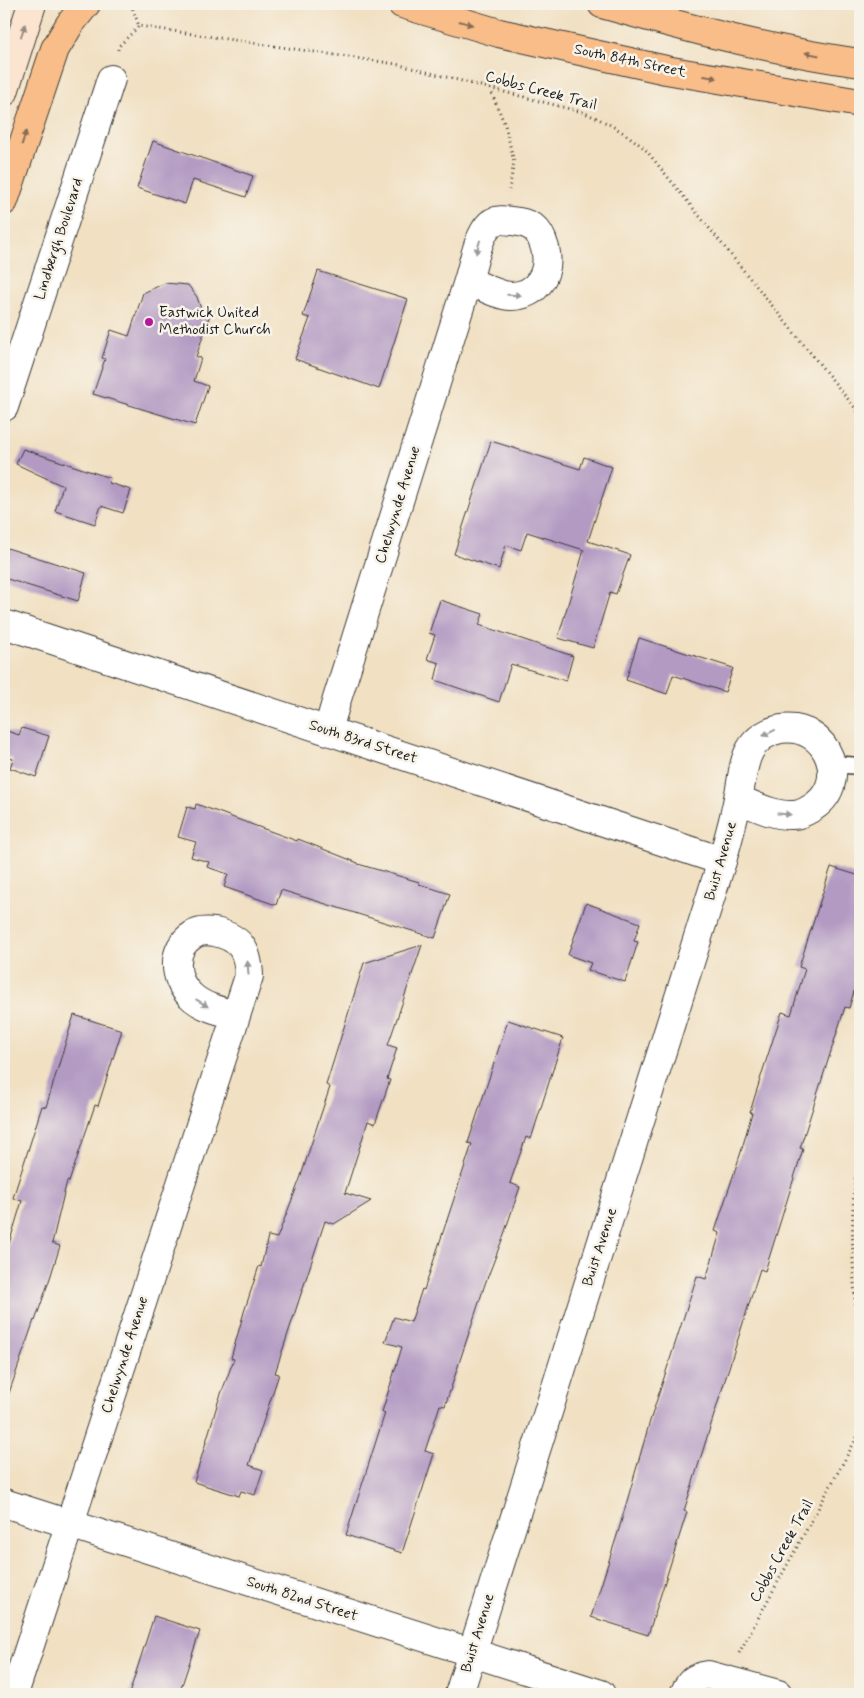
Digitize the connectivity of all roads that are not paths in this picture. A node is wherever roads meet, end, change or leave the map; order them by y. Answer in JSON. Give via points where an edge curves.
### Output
{"nodes":[{"id":1,"x":32,"y":4,"type":"edge"},
{"id":2,"x":86,"y":4,"type":"edge"},
{"id":3,"x":402,"y":4,"type":"edge"},
{"id":4,"x":602,"y":4,"type":"edge"},
{"id":5,"x":860,"y":62,"type":"edge"},
{"id":6,"x":111,"y":79,"type":"dead end"},
{"id":7,"x":4,"y":92,"type":"edge"},
{"id":8,"x":860,"y":103,"type":"edge"},
{"id":9,"x":4,"y":201,"type":"edge"},
{"id":10,"x":468,"y":281,"type":"junction"},
{"id":11,"x":5,"y":402,"type":"edge"},
{"id":12,"x":4,"y":624,"type":"edge"},
{"id":13,"x":328,"y":730,"type":"junction"},
{"id":14,"x":832,"y":764,"type":"junction"},
{"id":15,"x":860,"y":766,"type":"edge"},
{"id":16,"x":738,"y":799,"type":"junction"},
{"id":17,"x":722,"y":861,"type":"junction"},
{"id":18,"x":236,"y":1015,"type":"dead end"},
{"id":19,"x":4,"y":1503,"type":"edge"},
{"id":20,"x":70,"y":1524,"type":"junction"},
{"id":21,"x":471,"y":1653,"type":"junction"},
{"id":22,"x":14,"y":1694,"type":"edge"},
{"id":23,"x":459,"y":1694,"type":"edge"},
{"id":24,"x":601,"y":1694,"type":"edge"},
{"id":25,"x":684,"y":1694,"type":"edge"},
{"id":26,"x":778,"y":1694,"type":"edge"}],
"edges":[{"from":7,"to":1,"type":"main road","one_way":true},
{"from":9,"to":2,"type":"main road","one_way":true,"via":[[55,49]]},
{"from":3,"to":8,"type":"main road","name":"South 84th Street","one_way":true,"via":[[499,33],[657,68]]},
{"from":5,"to":4,"type":"main road","one_way":true,"via":[[766,46]]},
{"from":6,"to":11,"type":"street","name":"Lindbergh Boulevard"},
{"from":10,"to":10,"type":"street","name":"Chelwynde Avenue","one_way":true,"via":[[509,296],[522,295],[534,289],[544,275],[547,256],[543,241],[535,229],[522,222],[503,219],[491,223],[481,238]]},
{"from":10,"to":13,"type":"street","name":"Chelwynde Avenue"},
{"from":12,"to":13,"type":"street","name":"South 83rd Street"},
{"from":13,"to":17,"type":"street","name":"South 83rd Street"},
{"from":14,"to":15,"type":"lane"},
{"from":16,"to":14,"type":"street","name":"Buist Avenue","one_way":true,"via":[[773,813],[802,814],[816,806],[830,787]]},
{"from":14,"to":16,"type":"street","name":"Buist Avenue","one_way":true,"via":[[824,746],[810,733],[789,728],[775,730],[761,737],[750,750]]},
{"from":16,"to":17,"type":"street","name":"Buist Avenue"},
{"from":17,"to":21,"type":"street","name":"Buist Avenue"},
{"from":18,"to":20,"type":"street","name":"Chelwynde Avenue"},
{"from":19,"to":20,"type":"street","name":"South 82nd Street"},
{"from":20,"to":21,"type":"street","name":"South 82nd Street"},
{"from":20,"to":22,"type":"street","name":"Chelwynde Avenue"},
{"from":21,"to":23,"type":"street","name":"Buist Avenue"},
{"from":21,"to":24,"type":"street","name":"South 82nd Street"},
{"from":25,"to":26,"type":"street","via":[[697,1677],[708,1676]]}]}
